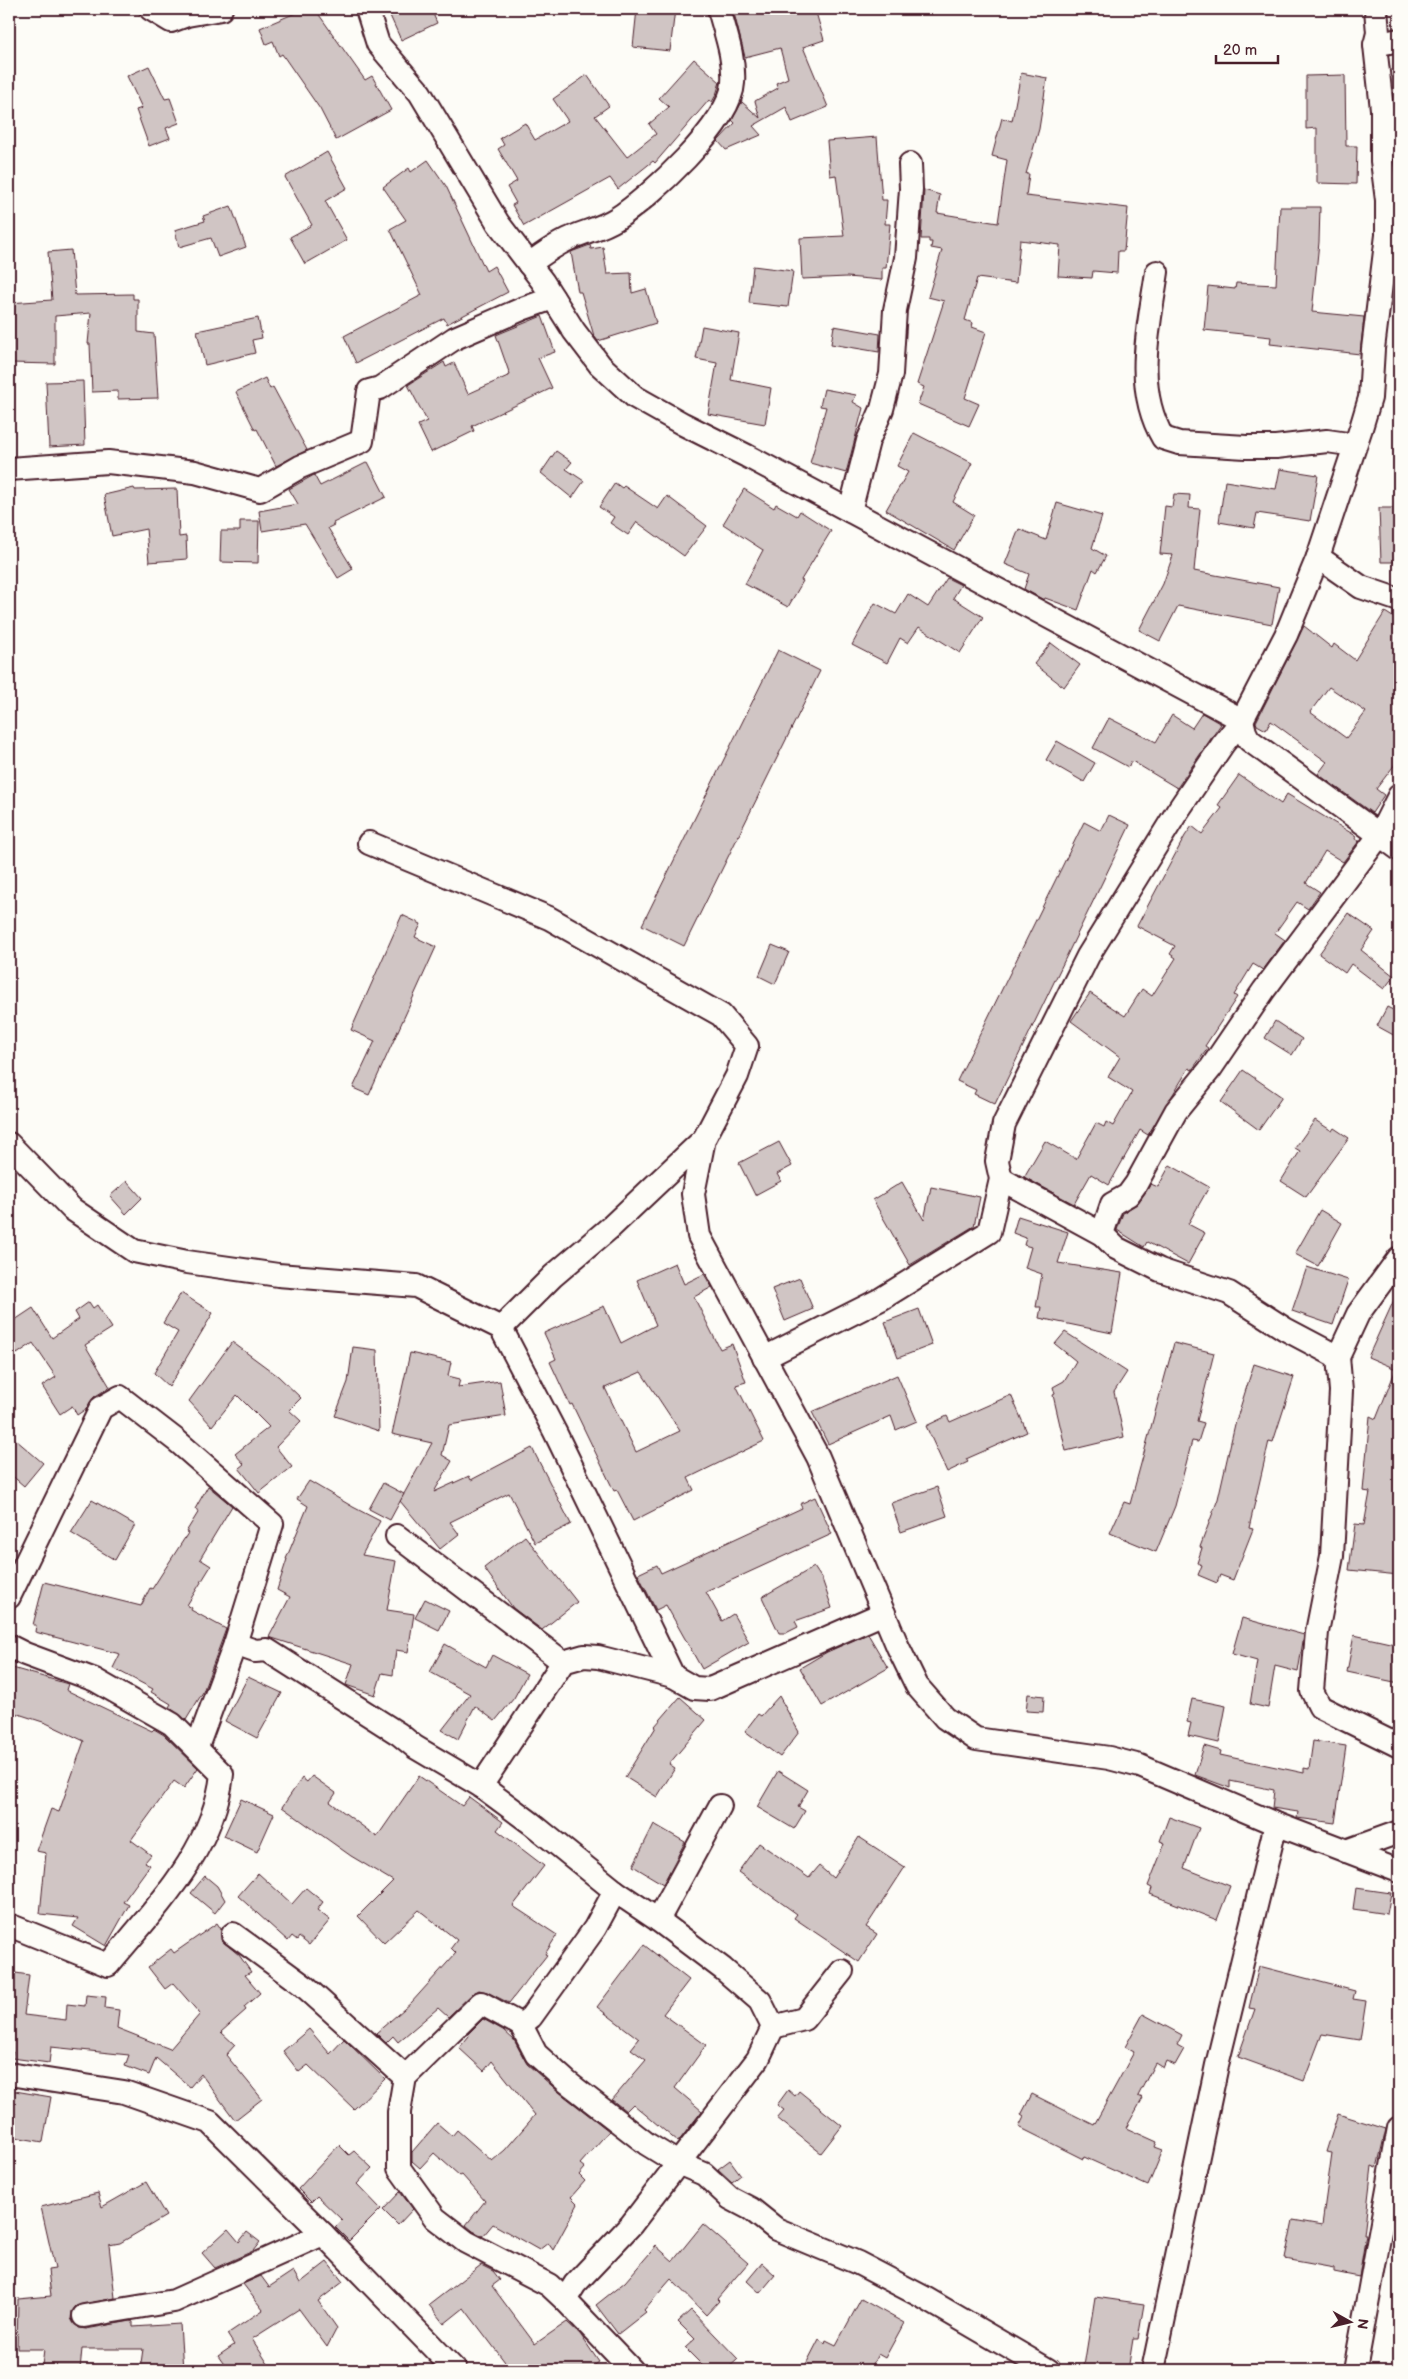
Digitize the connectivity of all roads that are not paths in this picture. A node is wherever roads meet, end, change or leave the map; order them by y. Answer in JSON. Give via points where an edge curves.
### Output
{"nodes":[{"id":1,"x":151,"y":9,"type":"edge"},
{"id":2,"x":221,"y":9,"type":"edge"},
{"id":3,"x":367,"y":9,"type":"edge"},
{"id":4,"x":719,"y":9,"type":"edge"},
{"id":5,"x":1376,"y":9,"type":"edge"},
{"id":6,"x":1399,"y":40,"type":"edge"},
{"id":7,"x":1375,"y":45,"type":"junction"},
{"id":8,"x":910,"y":164,"type":"dead end"},
{"id":9,"x":529,"y":264,"type":"junction"},
{"id":10,"x":1157,"y":272,"type":"dead end"},
{"id":11,"x":553,"y":298,"type":"junction"},
{"id":12,"x":1356,"y":445,"type":"junction"},
{"id":13,"x":9,"y":469,"type":"edge"},
{"id":14,"x":850,"y":511,"type":"junction"},
{"id":15,"x":1318,"y":557,"type":"junction"},
{"id":16,"x":1399,"y":600,"type":"edge"},
{"id":17,"x":1246,"y":730,"type":"junction"},
{"id":18,"x":1399,"y":796,"type":"edge"},
{"id":19,"x":1379,"y":836,"type":"junction"},
{"id":20,"x":369,"y":843,"type":"dead end"},
{"id":21,"x":1399,"y":849,"type":"edge"},
{"id":22,"x":704,"y":1139,"type":"junction"},
{"id":23,"x":9,"y":1144,"type":"edge"},
{"id":24,"x":1001,"y":1179,"type":"junction"},
{"id":25,"x":1102,"y":1234,"type":"junction"},
{"id":26,"x":1399,"y":1258,"type":"edge"},
{"id":27,"x":501,"y":1328,"type":"junction"},
{"id":28,"x":1338,"y":1357,"type":"junction"},
{"id":29,"x":764,"y":1358,"type":"junction"},
{"id":30,"x":396,"y":1536,"type":"dead end"},
{"id":31,"x":9,"y":1597,"type":"edge"},
{"id":32,"x":884,"y":1613,"type":"junction"},
{"id":33,"x":235,"y":1644,"type":"junction"},
{"id":34,"x":9,"y":1646,"type":"edge"},
{"id":35,"x":563,"y":1662,"type":"junction"},
{"id":36,"x":673,"y":1676,"type":"junction"},
{"id":37,"x":1399,"y":1746,"type":"edge"},
{"id":38,"x":197,"y":1747,"type":"junction"},
{"id":39,"x":481,"y":1786,"type":"junction"},
{"id":40,"x":720,"y":1806,"type":"dead end"},
{"id":41,"x":1276,"y":1824,"type":"junction"},
{"id":42,"x":1399,"y":1832,"type":"edge"},
{"id":43,"x":1346,"y":1851,"type":"junction"},
{"id":44,"x":1399,"y":1870,"type":"edge"},
{"id":45,"x":615,"y":1891,"type":"junction"},
{"id":46,"x":658,"y":1920,"type":"junction"},
{"id":47,"x":9,"y":1925,"type":"edge"},
{"id":48,"x":233,"y":1934,"type":"dead end"},
{"id":49,"x":842,"y":1972,"type":"dead end"},
{"id":50,"x":521,"y":2024,"type":"junction"},
{"id":51,"x":773,"y":2027,"type":"junction"},
{"id":52,"x":9,"y":2074,"type":"edge"},
{"id":53,"x":405,"y":2077,"type":"junction"},
{"id":54,"x":1399,"y":2128,"type":"edge"},
{"id":55,"x":678,"y":2163,"type":"junction"},
{"id":56,"x":324,"y":2234,"type":"junction"},
{"id":57,"x":565,"y":2300,"type":"junction"},
{"id":58,"x":84,"y":2316,"type":"dead end"},
{"id":59,"x":455,"y":2370,"type":"edge"},
{"id":60,"x":632,"y":2370,"type":"edge"},
{"id":61,"x":1048,"y":2370,"type":"edge"},
{"id":62,"x":1153,"y":2370,"type":"edge"},
{"id":63,"x":1355,"y":2370,"type":"edge"}],
"edges":[{"from":1,"to":2,"type":"street","via":[[172,21]]},
{"from":3,"to":9,"type":"street","via":[[378,44],[420,93],[498,223]]},
{"from":4,"to":9,"type":"street","via":[[728,43],[733,84],[711,131],[676,168],[616,219],[557,244]]},
{"from":5,"to":7,"type":"street","via":[[1378,33]]},
{"from":6,"to":7,"type":"street"},
{"from":7,"to":12,"type":"street","via":[[1382,109],[1387,235],[1370,398]]},
{"from":8,"to":14,"type":"street","via":[[906,258],[895,310],[891,374],[882,410],[868,441]]},
{"from":9,"to":11,"type":"street"},
{"from":10,"to":12,"type":"street","via":[[1144,365],[1150,408],[1163,438],[1179,443],[1246,447],[1327,441]]},
{"from":11,"to":13,"type":"street","via":[[455,338],[380,388],[369,391],[362,441],[300,467],[260,490],[195,472],[108,462]]},
{"from":11,"to":14,"type":"street","via":[[600,365],[635,397]]},
{"from":12,"to":15,"type":"street"},
{"from":14,"to":17,"type":"street"},
{"from":15,"to":16,"type":"street","via":[[1361,587]]},
{"from":15,"to":17,"type":"street"},
{"from":17,"to":19,"type":"street"},
{"from":17,"to":24,"type":"street","via":[[1223,744],[1088,956],[1004,1124],[997,1161]]},
{"from":18,"to":19,"type":"street"},
{"from":19,"to":21,"type":"street"},
{"from":19,"to":25,"type":"street","via":[[1264,990],[1211,1068],[1176,1111],[1136,1184],[1128,1195],[1112,1204]]},
{"from":20,"to":22,"type":"street","via":[[549,918],[721,1015],[747,1046],[737,1076]]},
{"from":22,"to":27,"type":"street","via":[[612,1226],[553,1276]]},
{"from":22,"to":29,"type":"street","via":[[693,1194],[699,1236]]},
{"from":23,"to":27,"type":"street","via":[[72,1209],[134,1251],[278,1275],[416,1286]]},
{"from":24,"to":25,"type":"street"},
{"from":24,"to":29,"type":"street","via":[[989,1232],[881,1299]]},
{"from":25,"to":28,"type":"street","via":[[1116,1248],[1160,1270],[1229,1292],[1285,1329]]},
{"from":26,"to":28,"type":"street","via":[[1358,1314]]},
{"from":27,"to":36,"type":"street"},
{"from":28,"to":37,"type":"street","via":[[1341,1391],[1332,1556],[1318,1632],[1312,1691],[1320,1707]]},
{"from":29,"to":32,"type":"street","via":[[818,1457]]},
{"from":30,"to":35,"type":"street"},
{"from":31,"to":33,"type":"street","via":[[101,1408],[120,1397],[177,1441],[272,1524]]},
{"from":32,"to":36,"type":"street","via":[[710,1689],[694,1688]]},
{"from":32,"to":41,"type":"street","via":[[917,1686],[945,1718],[976,1739],[1109,1758],[1140,1766]]},
{"from":33,"to":38,"type":"street"},
{"from":33,"to":39,"type":"street","via":[[255,1651],[267,1650],[399,1734],[414,1747]]},
{"from":34,"to":38,"type":"street","via":[[96,1680],[172,1724]]},
{"from":35,"to":36,"type":"street","via":[[584,1656]]},
{"from":35,"to":39,"type":"street"},
{"from":38,"to":47,"type":"street","via":[[222,1774],[220,1798],[187,1868],[108,1966]]},
{"from":39,"to":45,"type":"street"},
{"from":40,"to":46,"type":"street"},
{"from":41,"to":43,"type":"street"},
{"from":41,"to":62,"type":"street","via":[[1217,2065]]},
{"from":42,"to":43,"type":"street"},
{"from":43,"to":44,"type":"street"},
{"from":45,"to":46,"type":"street"},
{"from":45,"to":50,"type":"street","via":[[595,1928],[531,2018]]},
{"from":46,"to":51,"type":"street","via":[[760,2001]]},
{"from":48,"to":53,"type":"street","via":[[304,1986]]},
{"from":49,"to":51,"type":"street","via":[[804,2019]]},
{"from":50,"to":53,"type":"street","via":[[481,2003]]},
{"from":50,"to":55,"type":"street","via":[[536,2054],[566,2082],[647,2144]]},
{"from":51,"to":55,"type":"street","via":[[758,2059]]},
{"from":52,"to":56,"type":"street","via":[[124,2092],[210,2122]]},
{"from":53,"to":57,"type":"street","via":[[399,2112],[399,2168],[435,2218],[466,2242],[549,2285]]},
{"from":54,"to":63,"type":"street"},
{"from":55,"to":57,"type":"street","via":[[631,2225],[575,2284]]},
{"from":55,"to":61,"type":"street","via":[[704,2174],[730,2198],[776,2229],[923,2297]]},
{"from":56,"to":58,"type":"street","via":[[174,2301]]},
{"from":56,"to":59,"type":"street"},
{"from":57,"to":60,"type":"street"}]}
